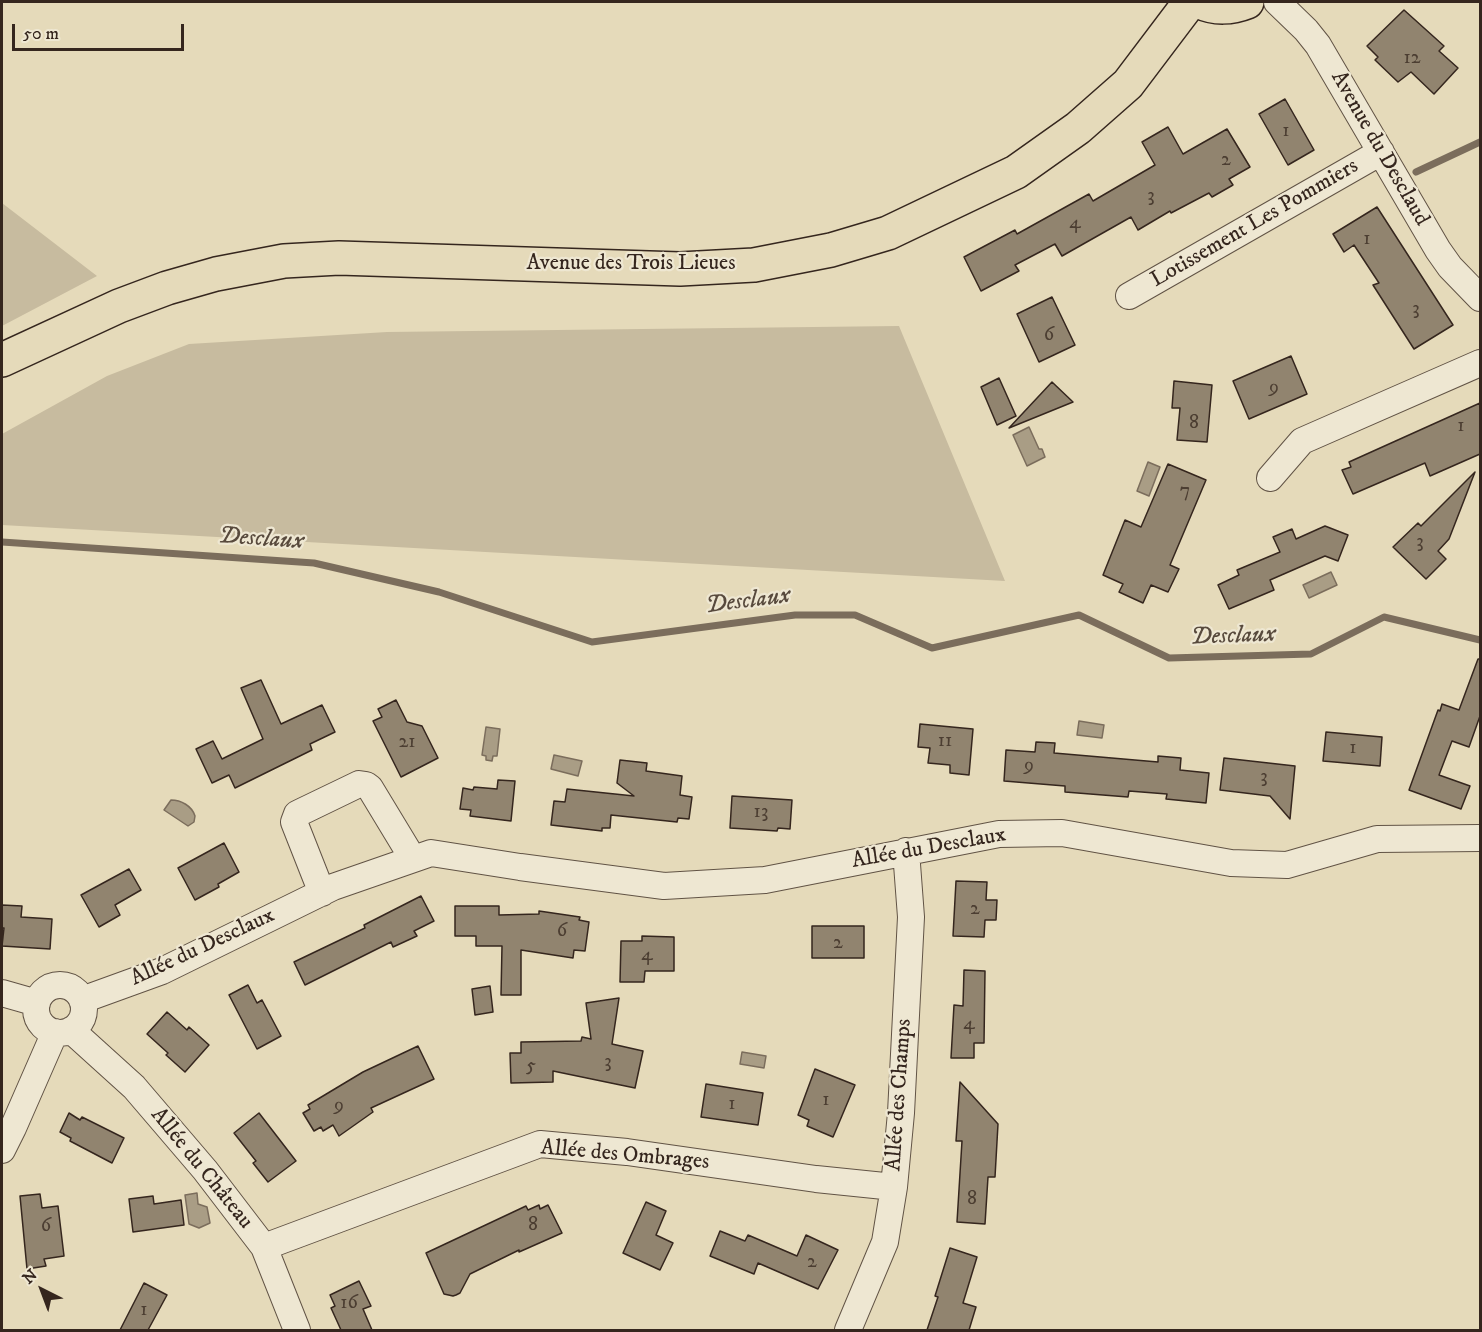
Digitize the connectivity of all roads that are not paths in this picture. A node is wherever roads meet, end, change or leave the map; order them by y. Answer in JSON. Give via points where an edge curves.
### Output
{"nodes":[{"id":1,"x":1190,"y":2,"type":"edge"},
{"id":2,"x":1200,"y":2,"type":"edge"},
{"id":3,"x":1247,"y":2,"type":"edge"},
{"id":4,"x":1277,"y":2,"type":"edge"},
{"id":5,"x":1381,"y":152,"type":"junction"},
{"id":6,"x":1129,"y":296,"type":"dead end"},
{"id":7,"x":1480,"y":298,"type":"edge"},
{"id":8,"x":2,"y":360,"type":"edge"},
{"id":9,"x":1480,"y":363,"type":"edge"},
{"id":10,"x":1270,"y":478,"type":"dead end"},
{"id":11,"x":1480,"y":838,"type":"edge"},
{"id":12,"x":906,"y":851,"type":"junction"},
{"id":13,"x":413,"y":859,"type":"junction"},
{"id":14,"x":322,"y":893,"type":"junction"},
{"id":15,"x":2,"y":993,"type":"edge"},
{"id":16,"x":82,"y":1000,"type":"junction"},
{"id":17,"x":37,"y":1003,"type":"junction"},
{"id":18,"x":63,"y":1031,"type":"junction"},
{"id":19,"x":2,"y":1150,"type":"edge"},
{"id":20,"x":894,"y":1186,"type":"junction"},
{"id":21,"x":264,"y":1247,"type":"junction"},
{"id":22,"x":289,"y":1328,"type":"edge"},
{"id":23,"x":848,"y":1330,"type":"edge"}],
"edges":[{"from":1,"to":8,"type":"main road","name":"Avenue des Trois Lieues","via":[[1128,84],[1078,128],[1017,172],[888,232],[831,250],[754,265],[680,269],[339,258],[284,261],[167,288]]},
{"from":2,"to":3,"type":"main road","via":[[1222,7]]},
{"from":4,"to":5,"type":"street","name":"Avenue du Desclaud","via":[[1318,45]]},
{"from":5,"to":6,"type":"street","name":"Lotissement Les Pommiers"},
{"from":5,"to":7,"type":"street","name":"Avenue du Desclaud","via":[[1438,250]]},
{"from":9,"to":10,"type":"street","via":[[1302,441]]},
{"from":11,"to":12,"type":"street","name":"Allée du Desclaux","via":[[1377,839],[1287,865],[1231,864],[1062,834],[999,834]]},
{"from":12,"to":13,"type":"street","name":"Allée du Desclaux","via":[[765,880],[664,886],[431,853]]},
{"from":12,"to":20,"type":"street","name":"Allée des Champs","via":[[910,917]]},
{"from":13,"to":14,"type":"street","name":"Allée du Desclaux"},
{"from":13,"to":14,"type":"street","via":[[370,788],[359,784],[297,814],[294,822]]},
{"from":14,"to":16,"type":"street","name":"Allée du Desclaux","via":[[162,971]]},
{"from":15,"to":17,"type":"street"},
{"from":16,"to":17,"type":"street","via":[[73,988],[58,985],[45,991]]},
{"from":16,"to":18,"type":"street","via":[[81,1020]]},
{"from":17,"to":18,"type":"street","via":[[38,1018],[48,1029]]},
{"from":18,"to":19,"type":"street"},
{"from":18,"to":21,"type":"street","name":"Allée du Château","via":[[134,1087]]},
{"from":20,"to":21,"type":"street","name":"Allée des Ombrages","via":[[540,1144]]},
{"from":20,"to":23,"type":"street","name":"Allée des Champs","via":[[885,1242]]},
{"from":21,"to":22,"type":"street","name":"Allée du Château"}]}
